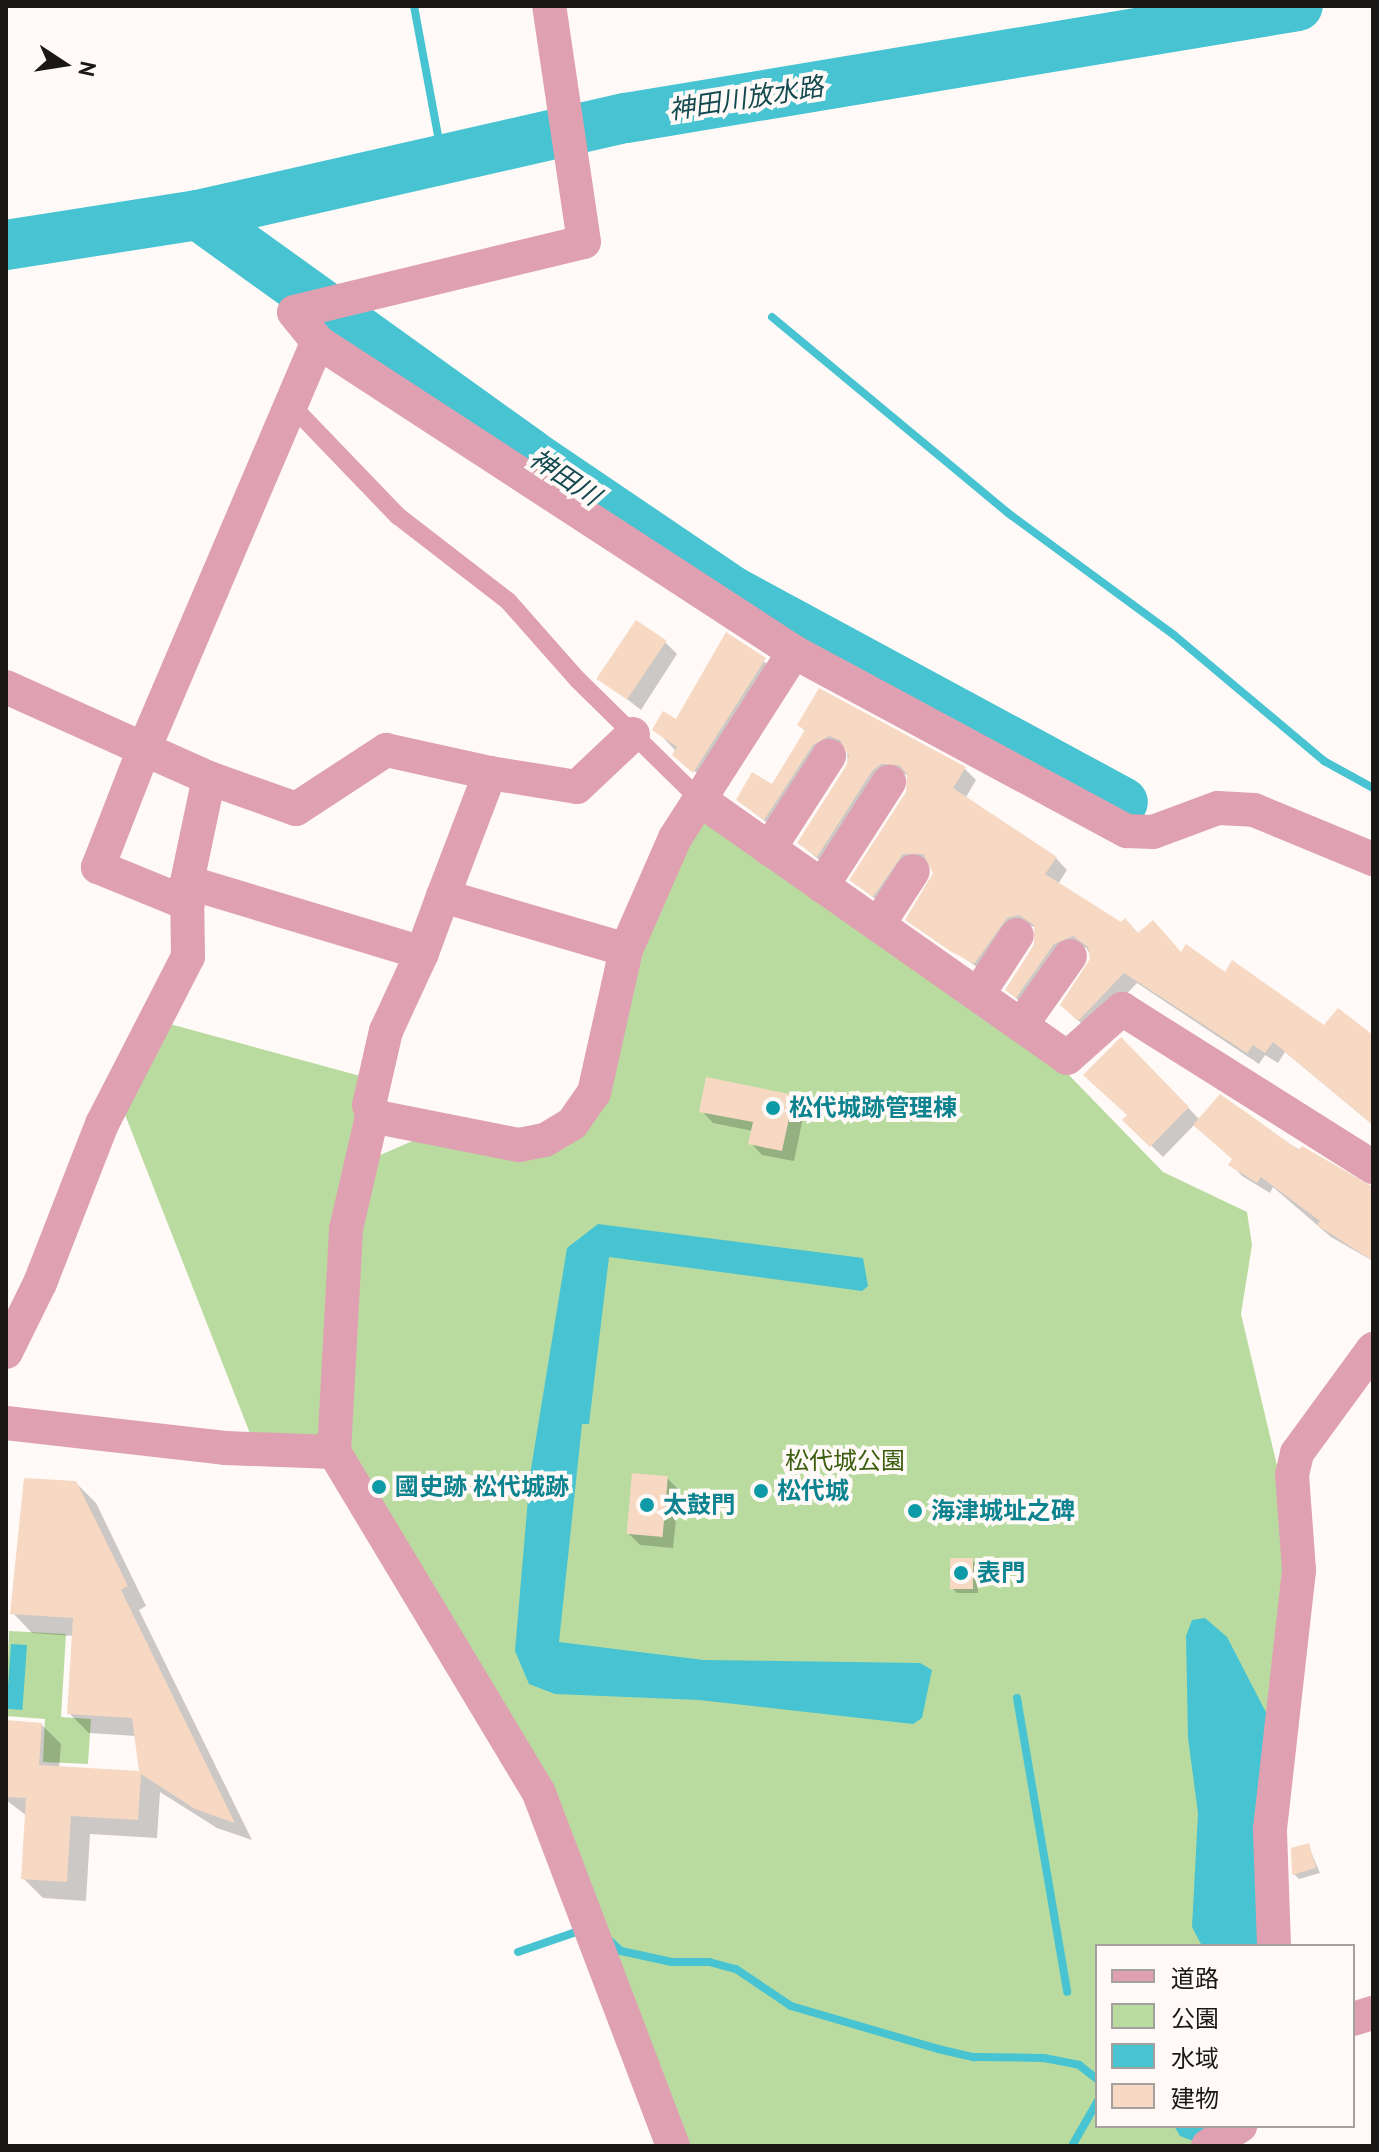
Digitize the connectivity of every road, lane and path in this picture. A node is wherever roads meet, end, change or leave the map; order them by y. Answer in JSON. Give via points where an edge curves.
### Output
{"nodes":[{"id":1,"x":549,"y":6,"type":"edge"},
{"id":2,"x":318,"y":342,"type":"junction"},
{"id":3,"x":292,"y":406,"type":"junction"},
{"id":4,"x":794,"y":652,"type":"junction"},
{"id":5,"x":6,"y":687,"type":"edge"},
{"id":6,"x":633,"y":734,"type":"junction"},
{"id":7,"x":144,"y":749,"type":"junction"},
{"id":8,"x":829,"y":756,"type":"dead end"},
{"id":9,"x":490,"y":773,"type":"junction"},
{"id":10,"x":209,"y":778,"type":"junction"},
{"id":11,"x":889,"y":782,"type":"dead end"},
{"id":12,"x":699,"y":799,"type":"junction"},
{"id":13,"x":769,"y":849,"type":"junction"},
{"id":14,"x":1373,"y":859,"type":"edge"},
{"id":15,"x":913,"y":871,"type":"dead end"},
{"id":16,"x":822,"y":886,"type":"junction"},
{"id":17,"x":187,"y":893,"type":"junction"},
{"id":18,"x":443,"y":896,"type":"junction"},
{"id":19,"x":878,"y":925,"type":"junction"},
{"id":20,"x":1017,"y":935,"type":"dead end"},
{"id":21,"x":626,"y":950,"type":"junction"},
{"id":22,"x":422,"y":953,"type":"junction"},
{"id":23,"x":1070,"y":956,"type":"dead end"},
{"id":24,"x":979,"y":993,"type":"junction"},
{"id":25,"x":1022,"y":1024,"type":"junction"},
{"id":26,"x":372,"y":1116,"type":"junction"},
{"id":27,"x":1373,"y":1167,"type":"edge"},
{"id":28,"x":1373,"y":1349,"type":"edge"},
{"id":29,"x":6,"y":1352,"type":"edge"},
{"id":30,"x":6,"y":1423,"type":"edge"},
{"id":31,"x":334,"y":1452,"type":"junction"},
{"id":32,"x":1274,"y":1944,"type":"edge"},
{"id":33,"x":1237,"y":2128,"type":"edge"},
{"id":34,"x":673,"y":2146,"type":"edge"},
{"id":35,"x":1208,"y":2146,"type":"edge"}],
"edges":[{"from":1,"to":2,"type":"street","via":[[584,242],[294,312]]},
{"from":2,"to":3,"type":"street"},
{"from":2,"to":4,"type":"street"},
{"from":3,"to":6,"type":"lane","via":[[398,516],[508,601]]},
{"from":3,"to":7,"type":"street","via":[[221,559]]},
{"from":4,"to":12,"type":"street"},
{"from":4,"to":14,"type":"street","via":[[1127,831],[1153,832],[1218,808],[1254,810]]},
{"from":5,"to":7,"type":"street"},
{"from":6,"to":9,"type":"street","via":[[577,787]]},
{"from":6,"to":12,"type":"lane"},
{"from":7,"to":10,"type":"street"},
{"from":7,"to":17,"type":"street","via":[[98,867]]},
{"from":8,"to":13,"type":"street"},
{"from":9,"to":10,"type":"street","via":[[386,750],[296,809]]},
{"from":9,"to":18,"type":"street"},
{"from":10,"to":17,"type":"street"},
{"from":11,"to":16,"type":"street"},
{"from":12,"to":13,"type":"street"},
{"from":12,"to":21,"type":"street","via":[[675,838]]},
{"from":13,"to":16,"type":"street"},
{"from":15,"to":19,"type":"street"},
{"from":16,"to":19,"type":"street"},
{"from":17,"to":22,"type":"street"},
{"from":17,"to":29,"type":"street","via":[[188,957],[102,1124],[40,1283]]},
{"from":18,"to":21,"type":"street"},
{"from":18,"to":22,"type":"street"},
{"from":19,"to":24,"type":"street"},
{"from":20,"to":24,"type":"street"},
{"from":21,"to":26,"type":"street","via":[[594,1093],[572,1124],[545,1140],[519,1145]]},
{"from":22,"to":26,"type":"street","via":[[386,1031],[369,1105]]},
{"from":23,"to":25,"type":"street"},
{"from":24,"to":25,"type":"street"},
{"from":25,"to":27,"type":"street","via":[[1067,1058],[1122,1009]]},
{"from":26,"to":31,"type":"street","via":[[346,1229]]},
{"from":28,"to":32,"type":"street","via":[[1297,1453],[1292,1475],[1299,1570],[1270,1829]]},
{"from":30,"to":31,"type":"street","via":[[225,1448]]},
{"from":31,"to":34,"type":"street","via":[[539,1793]]},
{"from":33,"to":35,"type":"street"}]}
